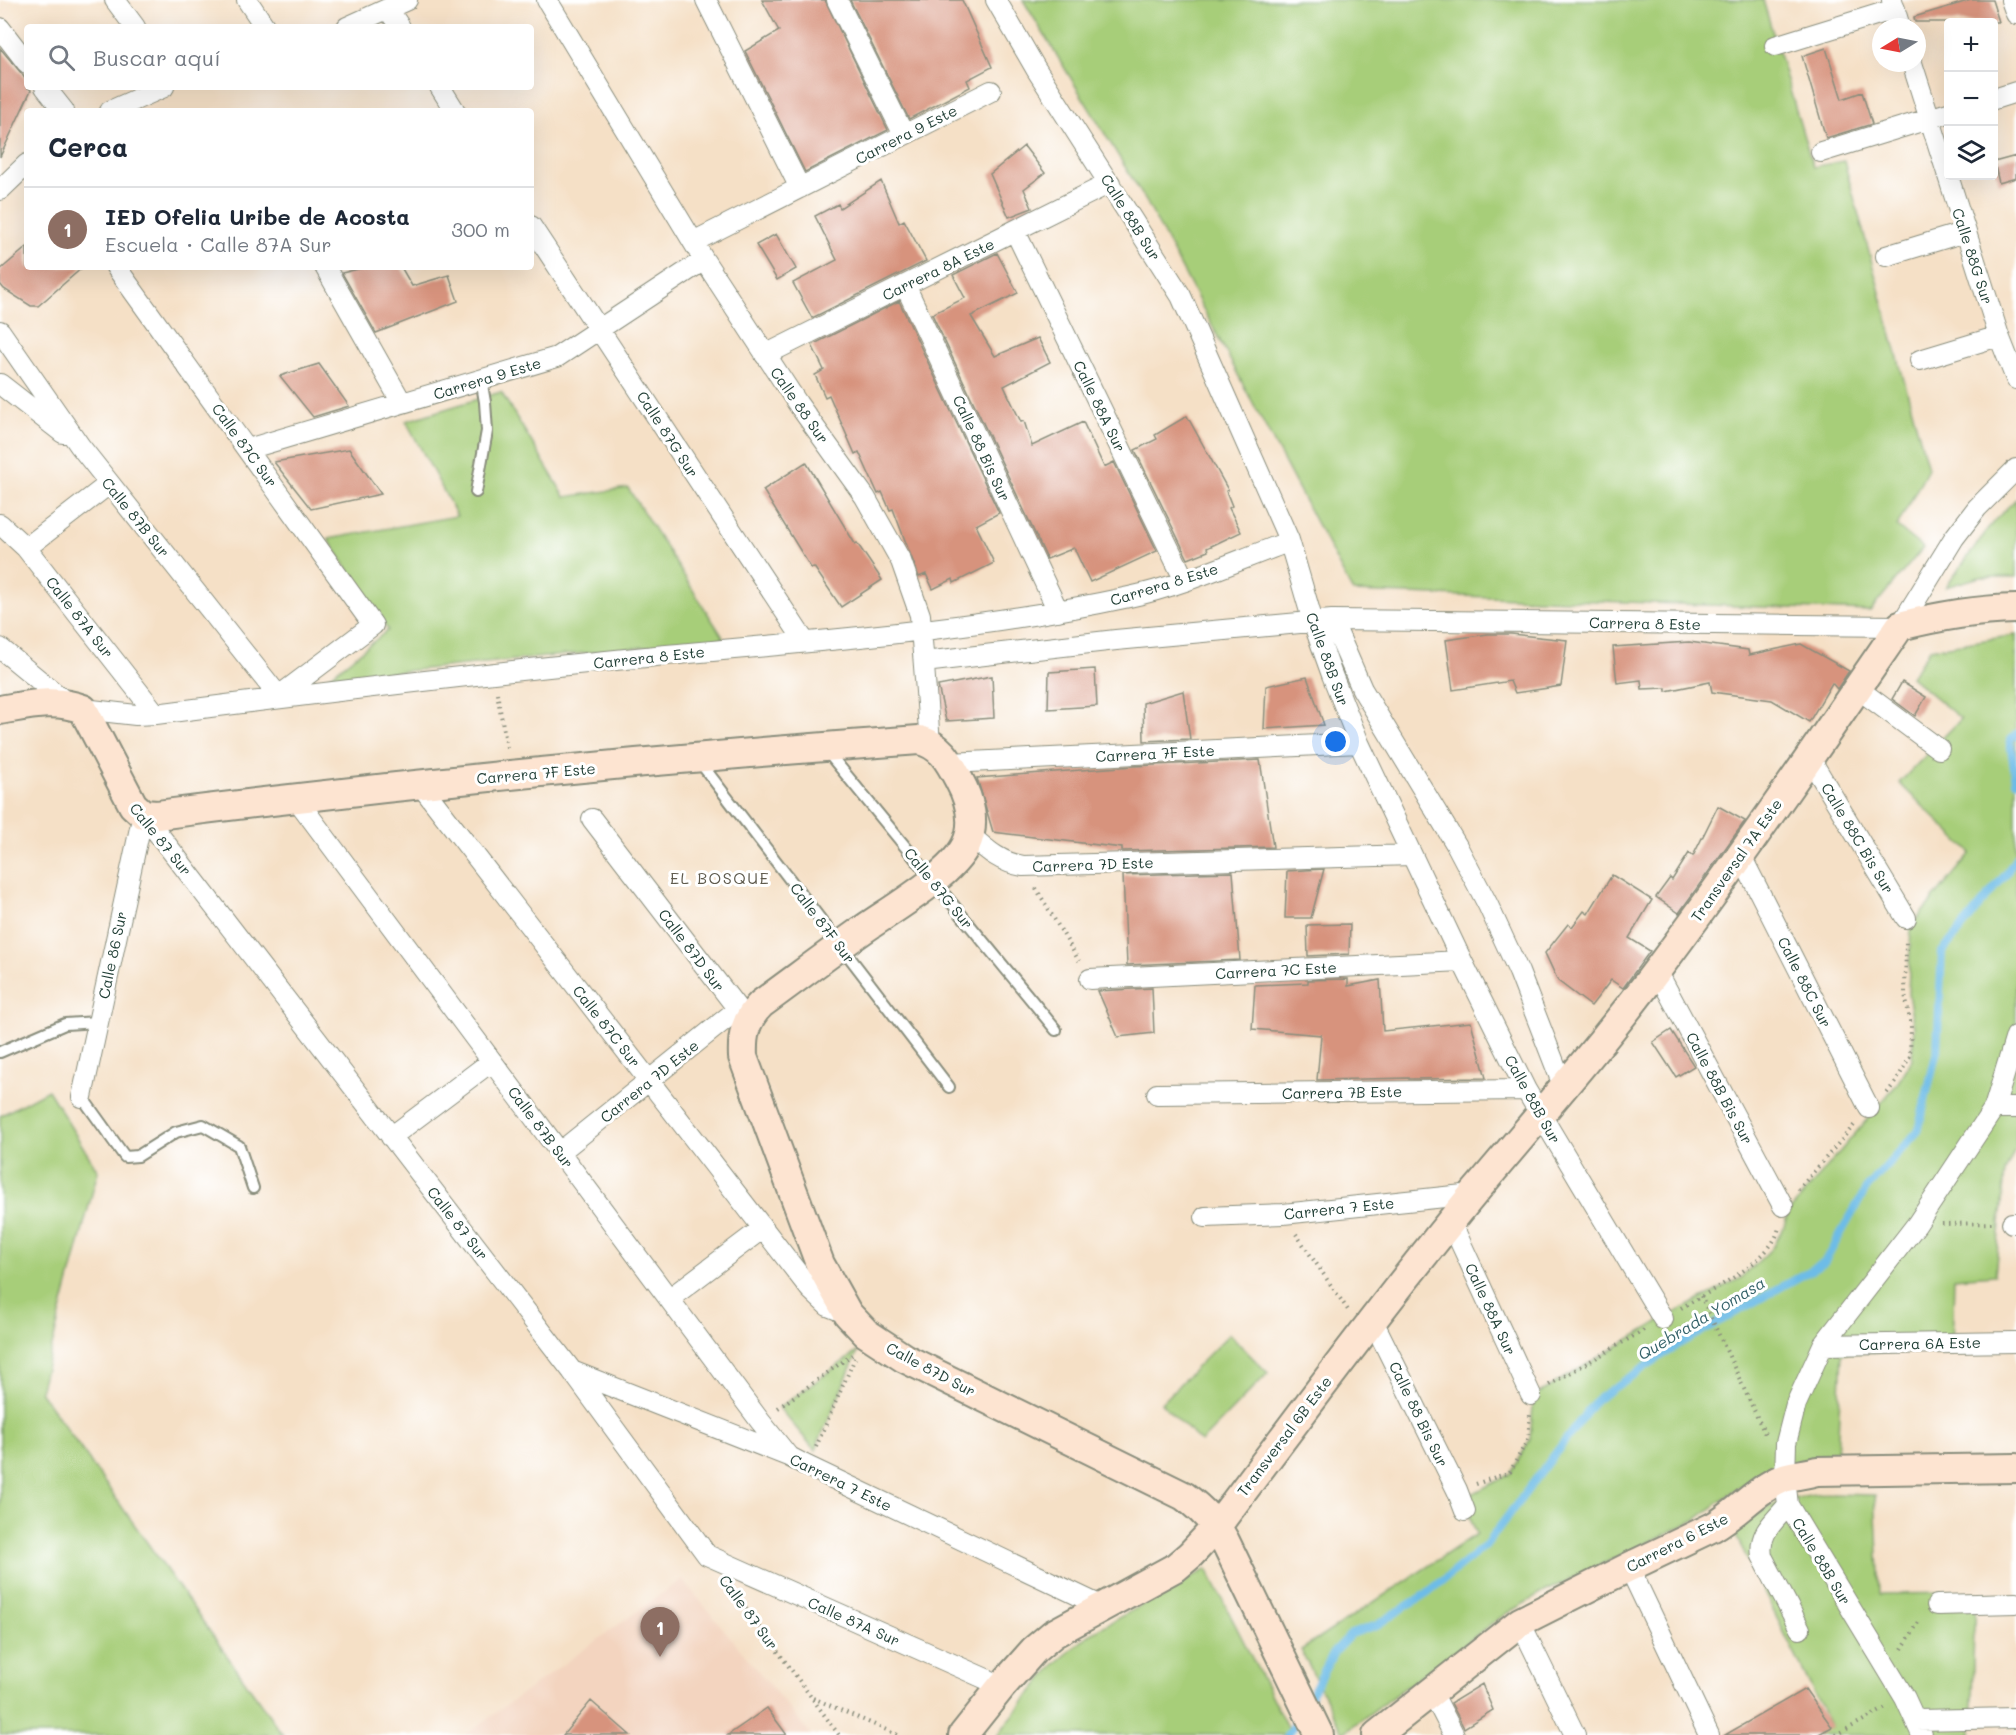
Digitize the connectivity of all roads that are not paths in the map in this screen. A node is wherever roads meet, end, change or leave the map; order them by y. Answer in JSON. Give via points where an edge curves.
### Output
{"nodes":[{"id":1,"x":116,"y":0,"type":"edge"},
{"id":2,"x":247,"y":0,"type":"edge"},
{"id":3,"x":407,"y":0,"type":"edge"},
{"id":4,"x":547,"y":0,"type":"edge"},
{"id":5,"x":706,"y":0,"type":"edge"},
{"id":6,"x":837,"y":0,"type":"edge"},
{"id":7,"x":996,"y":0,"type":"edge"},
{"id":8,"x":2012,"y":0,"type":"edge"},
{"id":9,"x":388,"y":9,"type":"junction"},
{"id":10,"x":1895,"y":12,"type":"edge"},
{"id":11,"x":2016,"y":14,"type":"edge"},
{"id":12,"x":133,"y":24,"type":"edge"},
{"id":13,"x":263,"y":24,"type":"edge"},
{"id":14,"x":354,"y":24,"type":"edge"},
{"id":15,"x":398,"y":24,"type":"edge"},
{"id":16,"x":0,"y":28,"type":"edge"},
{"id":17,"x":1775,"y":46,"type":"dead end"},
{"id":18,"x":24,"y":59,"type":"edge"},
{"id":19,"x":1915,"y":72,"type":"edge"},
{"id":20,"x":47,"y":90,"type":"edge"},
{"id":21,"x":157,"y":90,"type":"edge"},
{"id":22,"x":442,"y":90,"type":"edge"},
{"id":23,"x":990,"y":91,"type":"dead end"},
{"id":24,"x":2016,"y":92,"type":"edge"},
{"id":25,"x":1998,"y":98,"type":"edge"},
{"id":26,"x":62,"y":108,"type":"edge"},
{"id":27,"x":117,"y":108,"type":"edge"},
{"id":28,"x":453,"y":108,"type":"edge"},
{"id":29,"x":1944,"y":114,"type":"edge"},
{"id":30,"x":1929,"y":119,"type":"junction"},
{"id":31,"x":904,"y":135,"type":"junction"},
{"id":32,"x":1821,"y":152,"type":"dead end"},
{"id":33,"x":24,"y":167,"type":"edge"},
{"id":34,"x":1110,"y":183,"type":"junction"},
{"id":35,"x":800,"y":188,"type":"junction"},
{"id":36,"x":0,"y":190,"type":"edge"},
{"id":37,"x":534,"y":231,"type":"edge"},
{"id":38,"x":1015,"y":231,"type":"junction"},
{"id":39,"x":1965,"y":232,"type":"junction"},
{"id":40,"x":693,"y":242,"type":"junction"},
{"id":41,"x":1886,"y":256,"type":"dead end"},
{"id":42,"x":704,"y":260,"type":"junction"},
{"id":43,"x":118,"y":270,"type":"edge"},
{"id":44,"x":327,"y":270,"type":"edge"},
{"id":45,"x":905,"y":285,"type":"junction"},
{"id":46,"x":599,"y":329,"type":"junction"},
{"id":47,"x":0,"y":331,"type":"edge"},
{"id":48,"x":1999,"y":336,"type":"junction"},
{"id":49,"x":765,"y":355,"type":"junction"},
{"id":50,"x":1920,"y":360,"type":"dead end"},
{"id":51,"x":481,"y":379,"type":"junction"},
{"id":52,"x":2016,"y":379,"type":"edge"},
{"id":53,"x":0,"y":384,"type":"edge"},
{"id":54,"x":402,"y":403,"type":"junction"},
{"id":55,"x":80,"y":446,"type":"junction"},
{"id":56,"x":248,"y":449,"type":"junction"},
{"id":57,"x":2016,"y":469,"type":"edge"},
{"id":58,"x":109,"y":484,"type":"junction"},
{"id":59,"x":476,"y":492,"type":"dead end"},
{"id":60,"x":0,"y":524,"type":"edge"},
{"id":61,"x":1289,"y":540,"type":"junction"},
{"id":62,"x":26,"y":548,"type":"junction"},
{"id":63,"x":1185,"y":581,"type":"junction"},
{"id":64,"x":2016,"y":609,"type":"edge"},
{"id":65,"x":1058,"y":610,"type":"junction"},
{"id":66,"x":1323,"y":621,"type":"junction"},
{"id":67,"x":1900,"y":626,"type":"junction"},
{"id":68,"x":922,"y":630,"type":"junction"},
{"id":69,"x":806,"y":642,"type":"junction"},
{"id":70,"x":0,"y":648,"type":"edge"},
{"id":71,"x":924,"y":662,"type":"junction"},
{"id":72,"x":1857,"y":688,"type":"junction"},
{"id":73,"x":279,"y":697,"type":"junction"},
{"id":74,"x":75,"y":706,"type":"junction"},
{"id":75,"x":0,"y":710,"type":"edge"},
{"id":76,"x":156,"y":714,"type":"junction"},
{"id":77,"x":930,"y":743,"type":"junction"},
{"id":78,"x":1359,"y":743,"type":"junction"},
{"id":79,"x":823,"y":747,"type":"junction"},
{"id":80,"x":1939,"y":749,"type":"dead end"},
{"id":81,"x":1809,"y":757,"type":"junction"},
{"id":82,"x":697,"y":758,"type":"junction"},
{"id":83,"x":950,"y":763,"type":"junction"},
{"id":84,"x":419,"y":783,"type":"junction"},
{"id":85,"x":296,"y":798,"type":"junction"},
{"id":86,"x":143,"y":814,"type":"junction"},
{"id":87,"x":592,"y":819,"type":"dead end"},
{"id":88,"x":970,"y":835,"type":"junction"},
{"id":89,"x":1412,"y":855,"type":"junction"},
{"id":90,"x":1740,"y":856,"type":"junction"},
{"id":91,"x":933,"y":881,"type":"junction"},
{"id":92,"x":1906,"y":918,"type":"dead end"},
{"id":93,"x":841,"y":945,"type":"junction"},
{"id":94,"x":1462,"y":961,"type":"junction"},
{"id":95,"x":1657,"y":971,"type":"junction"},
{"id":96,"x":1090,"y":979,"type":"road end"},
{"id":97,"x":742,"y":1015,"type":"junction"},
{"id":98,"x":98,"y":1022,"type":"junction"},
{"id":99,"x":1056,"y":1030,"type":"dead end"},
{"id":100,"x":2016,"y":1036,"type":"edge"},
{"id":101,"x":0,"y":1052,"type":"edge"},
{"id":102,"x":492,"y":1061,"type":"junction"},
{"id":103,"x":649,"y":1080,"type":"junction"},
{"id":104,"x":949,"y":1087,"type":"dead end"},
{"id":105,"x":1564,"y":1088,"type":"junction"},
{"id":106,"x":1526,"y":1090,"type":"junction"},
{"id":107,"x":1157,"y":1094,"type":"dead end"},
{"id":108,"x":82,"y":1096,"type":"joint"},
{"id":109,"x":1869,"y":1108,"type":"dead end"},
{"id":110,"x":1994,"y":1108,"type":"junction"},
{"id":111,"x":2016,"y":1108,"type":"edge"},
{"id":112,"x":1541,"y":1115,"type":"junction"},
{"id":113,"x":391,"y":1137,"type":"junction"},
{"id":114,"x":560,"y":1152,"type":"junction"},
{"id":115,"x":253,"y":1188,"type":"dead end"},
{"id":116,"x":1473,"y":1194,"type":"junction"},
{"id":117,"x":1783,"y":1206,"type":"road end"},
{"id":118,"x":1205,"y":1217,"type":"dead end"},
{"id":119,"x":1451,"y":1222,"type":"junction"},
{"id":120,"x":763,"y":1228,"type":"junction"},
{"id":121,"x":669,"y":1299,"type":"junction"},
{"id":122,"x":848,"y":1314,"type":"junction"},
{"id":123,"x":1663,"y":1319,"type":"road end"},
{"id":124,"x":1367,"y":1326,"type":"junction"},
{"id":125,"x":2016,"y":1342,"type":"edge"},
{"id":126,"x":1823,"y":1345,"type":"junction"},
{"id":127,"x":572,"y":1371,"type":"junction"},
{"id":128,"x":1532,"y":1395,"type":"road end"},
{"id":129,"x":788,"y":1456,"type":"junction"},
{"id":130,"x":2016,"y":1468,"type":"edge"},
{"id":131,"x":1787,"y":1491,"type":"junction"},
{"id":132,"x":1465,"y":1510,"type":"dead end"},
{"id":133,"x":1217,"y":1526,"type":"junction"},
{"id":134,"x":707,"y":1555,"type":"joint"},
{"id":135,"x":1629,"y":1567,"type":"junction"},
{"id":136,"x":2016,"y":1603,"type":"edge"},
{"id":137,"x":1937,"y":1605,"type":"road end"},
{"id":138,"x":1103,"y":1607,"type":"junction"},
{"id":139,"x":1520,"y":1622,"type":"junction"},
{"id":140,"x":1800,"y":1629,"type":"dead end"},
{"id":141,"x":1002,"y":1686,"type":"junction"},
{"id":142,"x":1432,"y":1692,"type":"junction"},
{"id":143,"x":2016,"y":1718,"type":"edge"},
{"id":144,"x":1316,"y":1728,"type":"edge"},
{"id":145,"x":1919,"y":1728,"type":"edge"},
{"id":146,"x":963,"y":1735,"type":"edge"},
{"id":147,"x":1377,"y":1735,"type":"edge"},
{"id":148,"x":1454,"y":1735,"type":"edge"},
{"id":149,"x":1575,"y":1735,"type":"edge"},
{"id":150,"x":1709,"y":1735,"type":"edge"}],
"edges":[{"from":1,"to":12,"type":"street"},
{"from":2,"to":13,"type":"street"},
{"from":3,"to":9,"type":"street"},
{"from":4,"to":40,"type":"street","name":"Calle 88 Sur"},
{"from":5,"to":35,"type":"street"},
{"from":6,"to":31,"type":"street"},
{"from":7,"to":34,"type":"street","name":"Calle 88B Sur"},
{"from":8,"to":11,"type":"street"},
{"from":9,"to":14,"type":"street"},
{"from":9,"to":15,"type":"street"},
{"from":10,"to":17,"type":"street"},
{"from":16,"to":18,"type":"street"},
{"from":19,"to":30,"type":"street","name":"Calle 88G Sur"},
{"from":20,"to":26,"type":"street"},
{"from":21,"to":27,"type":"street"},
{"from":22,"to":28,"type":"street"},
{"from":23,"to":31,"type":"street","name":"Carrera 9 Este"},
{"from":24,"to":25,"type":"street"},
{"from":29,"to":30,"type":"street"},
{"from":30,"to":32,"type":"street"},
{"from":30,"to":39,"type":"street","name":"Calle 88G Sur"},
{"from":31,"to":35,"type":"street","name":"Carrera 9 Este"},
{"from":33,"to":36,"type":"street"},
{"from":34,"to":38,"type":"street","name":"Carrera 8A Este"},
{"from":34,"to":61,"type":"street","name":"Calle 88B Sur","via":[[1181,296]]},
{"from":35,"to":40,"type":"street","name":"Carrera 9 Este"},
{"from":37,"to":46,"type":"street","name":"Calle 87G Sur"},
{"from":38,"to":45,"type":"street","name":"Carrera 8A Este"},
{"from":38,"to":63,"type":"street","name":"Calle 88A Sur"},
{"from":39,"to":41,"type":"street"},
{"from":39,"to":48,"type":"street","name":"Calle 88G Sur"},
{"from":40,"to":42,"type":"street","name":"Calle 88 Sur"},
{"from":42,"to":46,"type":"street","name":"Carrera 9 Este"},
{"from":42,"to":49,"type":"street","name":"Calle 88 Sur"},
{"from":43,"to":56,"type":"street","name":"Calle 87C Sur"},
{"from":44,"to":54,"type":"street"},
{"from":45,"to":49,"type":"street","name":"Carrera 8A Este"},
{"from":45,"to":65,"type":"street","name":"Calle 88 Bis Sur"},
{"from":46,"to":51,"type":"street","name":"Carrera 9 Este","via":[[557,357]]},
{"from":46,"to":69,"type":"street","name":"Calle 87G Sur"},
{"from":47,"to":55,"type":"street","name":"Calle 87B Sur"},
{"from":48,"to":50,"type":"street"},
{"from":48,"to":52,"type":"street","name":"Calle 88G Sur"},
{"from":49,"to":68,"type":"street","name":"Calle 88 Sur","via":[[880,523],[908,578]]},
{"from":51,"to":54,"type":"street","name":"Carrera 9 Este"},
{"from":51,"to":59,"type":"lane","via":[[487,431]]},
{"from":53,"to":55,"type":"street"},
{"from":54,"to":56,"type":"street","name":"Carrera 9 Este"},
{"from":55,"to":58,"type":"street","name":"Calle 87B Sur"},
{"from":56,"to":73,"type":"street","name":"Calle 87C Sur","via":[[373,625]]},
{"from":57,"to":67,"type":"street","via":[[1954,538]]},
{"from":58,"to":62,"type":"street"},
{"from":58,"to":73,"type":"street","name":"Calle 87B Sur"},
{"from":60,"to":62,"type":"street","name":"Calle 87A Sur"},
{"from":61,"to":63,"type":"street","name":"Carrera 8 Este"},
{"from":61,"to":66,"type":"street","name":"Calle 88B Sur"},
{"from":62,"to":76,"type":"street","name":"Calle 87A Sur"},
{"from":63,"to":65,"type":"street","name":"Carrera 8 Este","via":[[1131,597]]},
{"from":64,"to":67,"type":"street","via":[[1962,613]]},
{"from":65,"to":68,"type":"street","name":"Carrera 8 Este"},
{"from":66,"to":67,"type":"street","name":"Carrera 8 Este"},
{"from":66,"to":71,"type":"street","name":"Carrera 8 Este"},
{"from":66,"to":78,"type":"street","name":"Calle 88B Sur","via":[[1332,675]]},
{"from":66,"to":105,"type":"street","name":"Calle 88B Sur","via":[[1488,905]]},
{"from":67,"to":72,"type":"street","name":"Transversal 7A Este"},
{"from":68,"to":69,"type":"street","name":"Carrera 8 Este"},
{"from":68,"to":71,"type":"street","name":"Calle 88 Sur"},
{"from":69,"to":73,"type":"street","name":"Carrera 8 Este"},
{"from":70,"to":74,"type":"street","name":"Calle 87 Sur"},
{"from":71,"to":77,"type":"street","name":"Calle 88 Sur"},
{"from":72,"to":80,"type":"street"},
{"from":72,"to":81,"type":"street","name":"Transversal 7A Este"},
{"from":73,"to":76,"type":"street","name":"Carrera 8 Este"},
{"from":74,"to":75,"type":"street","name":"Carrera 8 Este","via":[[41,703]]},
{"from":74,"to":76,"type":"street","name":"Carrera 8 Este"},
{"from":74,"to":86,"type":"street","name":"Calle 87 Sur","via":[[133,805]]},
{"from":77,"to":79,"type":"street","name":"Carrera 7F Este"},
{"from":77,"to":83,"type":"street"},
{"from":78,"to":83,"type":"street","name":"Carrera 7F Este"},
{"from":78,"to":89,"type":"street","name":"Calle 88B Sur"},
{"from":79,"to":82,"type":"street","name":"Carrera 7F Este"},
{"from":79,"to":91,"type":"lane","name":"Calle 87G Sur"},
{"from":81,"to":90,"type":"street","name":"Transversal 7A Este"},
{"from":81,"to":92,"type":"street","name":"Calle 88C Bis Sur"},
{"from":82,"to":84,"type":"street","name":"Carrera 7F Este"},
{"from":82,"to":93,"type":"lane","name":"Calle 87F Sur"},
{"from":83,"to":88,"type":"street","via":[[967,795]]},
{"from":84,"to":85,"type":"street","name":"Carrera 7F Este"},
{"from":84,"to":103,"type":"street","name":"Calle 87C Sur"},
{"from":85,"to":86,"type":"street","name":"Carrera 7F Este"},
{"from":85,"to":102,"type":"street","name":"Calle 87B Sur"},
{"from":86,"to":98,"type":"street","name":"Calle 86 Sur"},
{"from":86,"to":113,"type":"street","name":"Calle 87 Sur"},
{"from":87,"to":97,"type":"street","name":"Calle 87D Sur"},
{"from":88,"to":89,"type":"street","name":"Carrera 7D Este","via":[[994,856],[1023,867]]},
{"from":88,"to":91,"type":"street","name":"Carrera 7D Este","via":[[960,855]]},
{"from":89,"to":94,"type":"street","name":"Calle 88B Sur"},
{"from":90,"to":95,"type":"street","name":"Transversal 7A Este"},
{"from":90,"to":109,"type":"street","name":"Calle 88C Sur"},
{"from":91,"to":93,"type":"street","name":"Carrera 7D Este"},
{"from":91,"to":99,"type":"lane","name":"Calle 87G Sur"},
{"from":93,"to":97,"type":"street","name":"Carrera 7D Este"},
{"from":93,"to":104,"type":"lane","name":"Calle 87F Sur"},
{"from":94,"to":96,"type":"street","name":"Carrera 7C Este"},
{"from":94,"to":106,"type":"street","name":"Calle 88B Sur"},
{"from":95,"to":105,"type":"street","name":"Transversal 7A Este"},
{"from":95,"to":117,"type":"street","name":"Calle 88B Bis Sur"},
{"from":97,"to":103,"type":"street","name":"Carrera 7D Este"},
{"from":97,"to":122,"type":"street","name":"Calle 87D Sur","via":[[743,1057],[820,1264]]},
{"from":98,"to":101,"type":"lane","via":[[65,1024]]},
{"from":98,"to":108,"type":"street","name":"Calle 86 Sur"},
{"from":100,"to":110,"type":"street"},
{"from":102,"to":113,"type":"street"},
{"from":102,"to":114,"type":"street","name":"Calle 87B Sur"},
{"from":103,"to":114,"type":"street","name":"Carrera 7D Este"},
{"from":103,"to":120,"type":"street","name":"Calle 87C Sur"},
{"from":105,"to":112,"type":"street","name":"Transversal 6B Este"},
{"from":106,"to":107,"type":"street","name":"Carrera 7B Este"},
{"from":106,"to":112,"type":"street","name":"Calle 88B Sur"},
{"from":108,"to":115,"type":"lane","via":[[126,1156],[138,1156],[176,1132],[203,1125],[239,1146]]},
{"from":110,"to":111,"type":"street"},
{"from":110,"to":126,"type":"street","via":[[1917,1224]]},
{"from":112,"to":116,"type":"street","name":"Transversal 6B Este"},
{"from":112,"to":123,"type":"street","name":"Calle 88B Sur"},
{"from":113,"to":127,"type":"street","name":"Calle 87 Sur"},
{"from":114,"to":121,"type":"street","name":"Calle 87B Sur"},
{"from":116,"to":118,"type":"street","name":"Carrera 7 Este","via":[[1283,1214]]},
{"from":116,"to":119,"type":"street","name":"Transversal 6B Este"},
{"from":119,"to":124,"type":"street","name":"Transversal 6B Este"},
{"from":119,"to":128,"type":"street","name":"Calle 88A Sur"},
{"from":120,"to":121,"type":"street"},
{"from":120,"to":122,"type":"street","name":"Calle 87C Sur","via":[[810,1289],[828,1306]]},
{"from":121,"to":129,"type":"street","name":"Calle 87B Sur"},
{"from":122,"to":133,"type":"street","name":"Calle 87D Sur","via":[[866,1333],[904,1358],[1184,1496]]},
{"from":124,"to":132,"type":"street","name":"Calle 88 Bis Sur"},
{"from":124,"to":133,"type":"street","name":"Transversal 6B Este"},
{"from":125,"to":126,"type":"street","name":"Carrera 6A Este"},
{"from":126,"to":131,"type":"street","via":[[1796,1404],[1786,1443]]},
{"from":127,"to":129,"type":"street","name":"Carrera 7 Este"},
{"from":127,"to":134,"type":"street","name":"Calle 87 Sur"},
{"from":129,"to":138,"type":"street","name":"Carrera 7 Este"},
{"from":130,"to":131,"type":"street","name":"Carrera 6 Este","via":[[1817,1472]]},
{"from":131,"to":135,"type":"street","name":"Carrera 6 Este","via":[[1752,1497],[1726,1520]]},
{"from":131,"to":140,"type":"street","via":[[1760,1545]]},
{"from":131,"to":145,"type":"street","name":"Calle 88B Sur"},
{"from":133,"to":138,"type":"street","name":"Transversal 6B Este","via":[[1176,1567]]},
{"from":133,"to":144,"type":"street","name":"Calle 87D Sur"},
{"from":134,"to":141,"type":"street","name":"Calle 87A Sur"},
{"from":135,"to":139,"type":"street","name":"Carrera 6 Este"},
{"from":135,"to":150,"type":"street"},
{"from":136,"to":137,"type":"street"},
{"from":138,"to":141,"type":"street","name":"Transversal 6B Este","via":[[1053,1634]]},
{"from":139,"to":142,"type":"street","name":"Carrera 6 Este"},
{"from":139,"to":149,"type":"street"},
{"from":141,"to":146,"type":"street","name":"Transversal 6B Este"},
{"from":142,"to":147,"type":"street","name":"Carrera 6 Este"},
{"from":142,"to":148,"type":"street"},
{"from":143,"to":145,"type":"street"}]}
